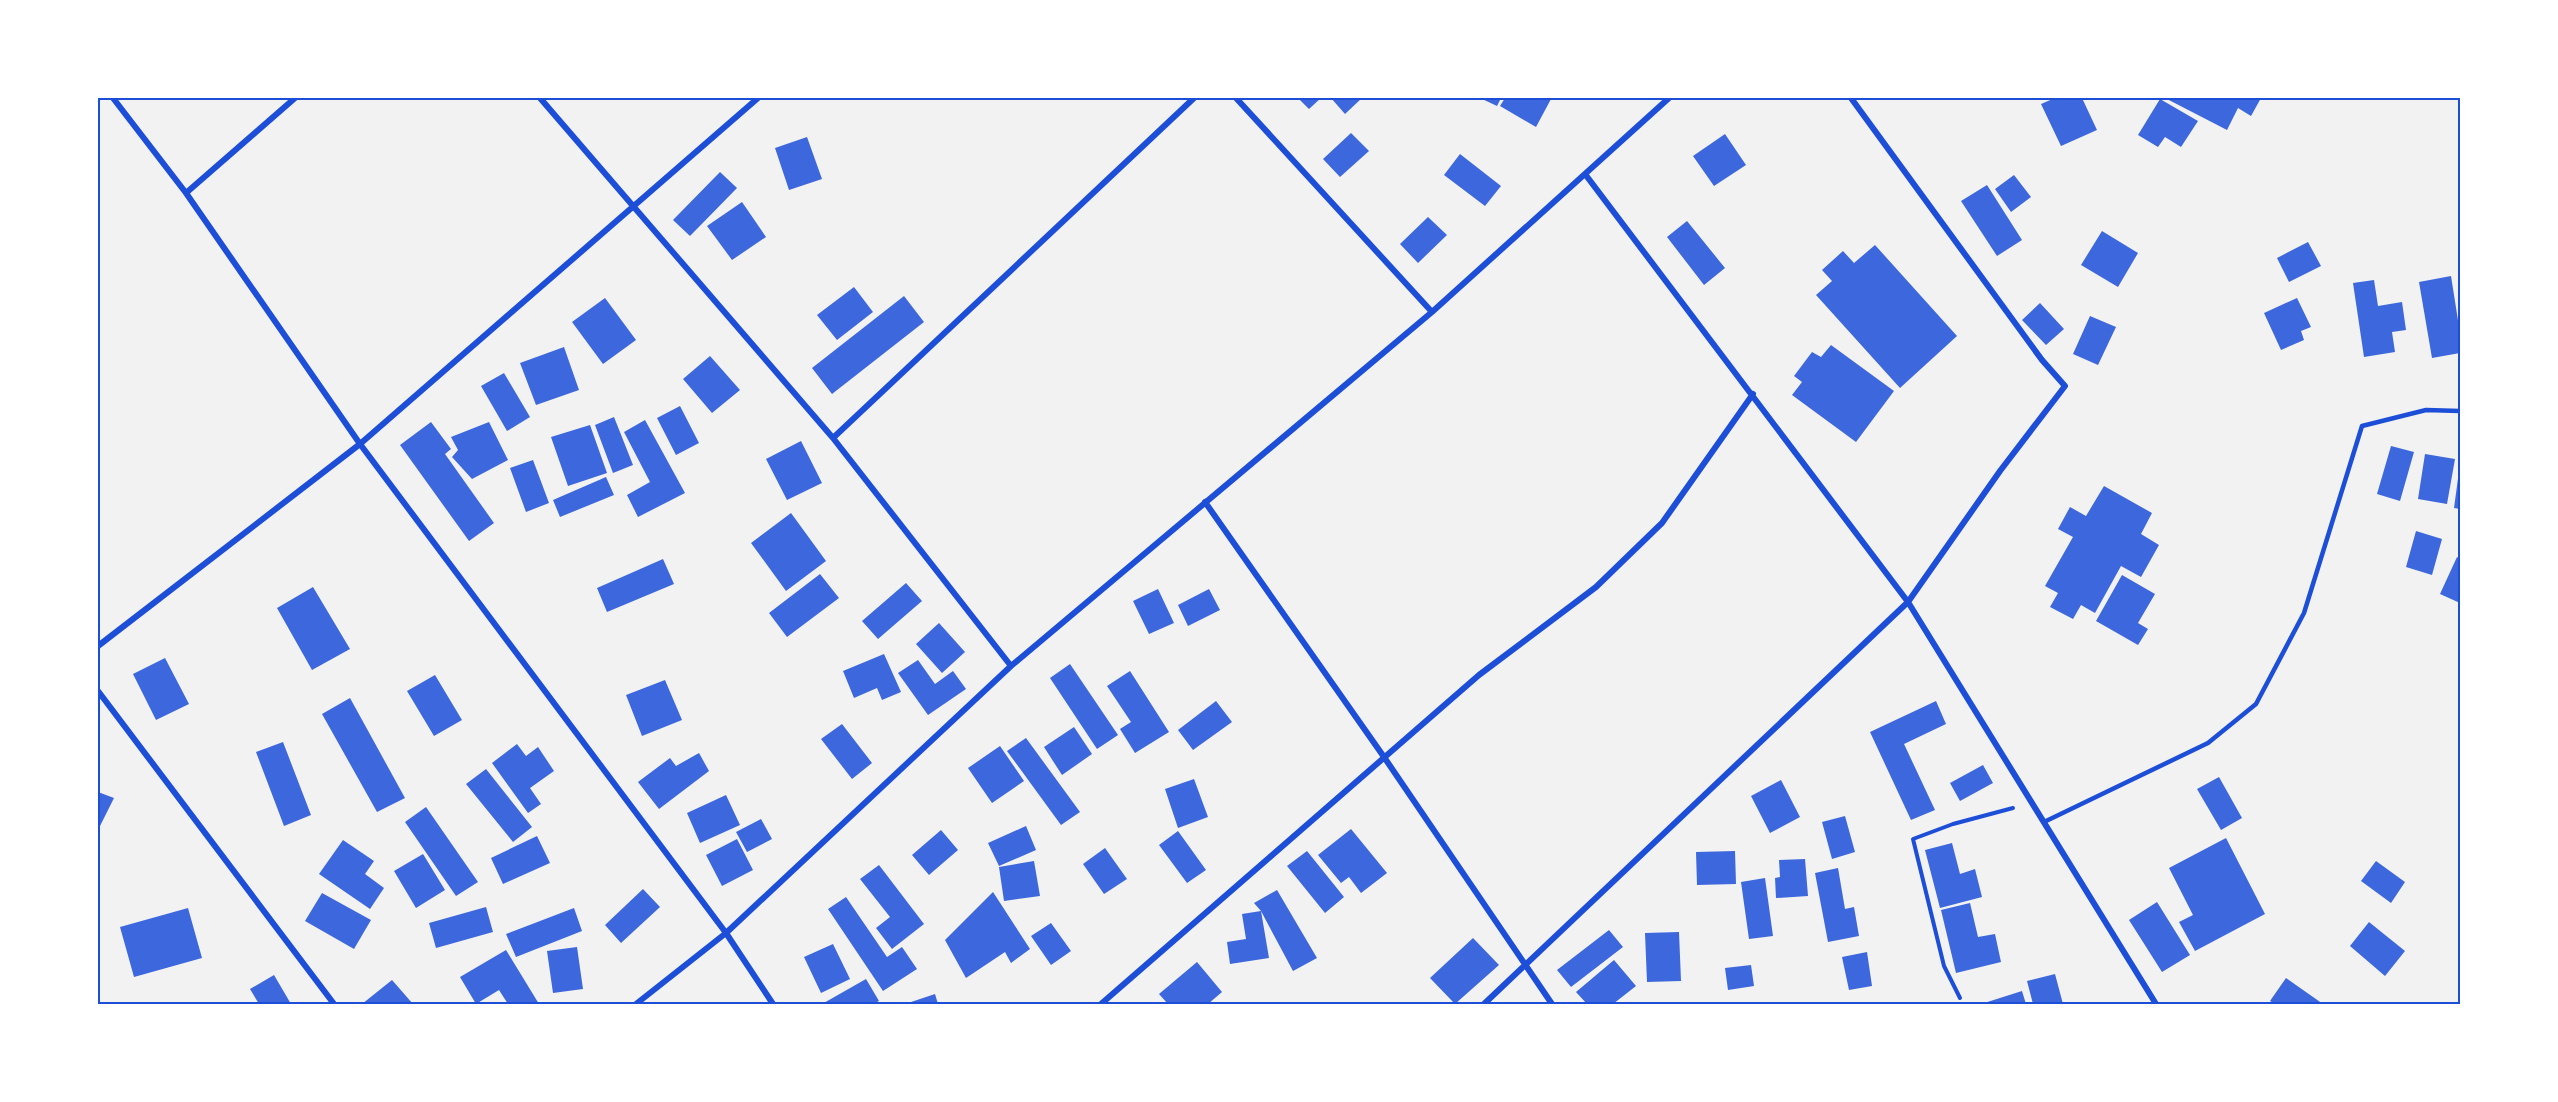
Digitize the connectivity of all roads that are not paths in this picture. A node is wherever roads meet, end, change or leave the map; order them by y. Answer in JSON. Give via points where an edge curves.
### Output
{"nodes":[{"id":1,"x":112,"y":98,"type":"edge"},
{"id":2,"x":295,"y":98,"type":"edge"},
{"id":3,"x":540,"y":98,"type":"edge"},
{"id":4,"x":758,"y":98,"type":"edge"},
{"id":5,"x":1194,"y":98,"type":"edge"},
{"id":6,"x":1236,"y":98,"type":"edge"},
{"id":7,"x":1670,"y":98,"type":"edge"},
{"id":8,"x":1851,"y":98,"type":"edge"},
{"id":9,"x":1585,"y":174,"type":"junction"},
{"id":10,"x":186,"y":193,"type":"junction"},
{"id":11,"x":634,"y":207,"type":"junction"},
{"id":12,"x":1432,"y":312,"type":"junction"},
{"id":13,"x":1753,"y":394,"type":"junction"},
{"id":14,"x":2460,"y":411,"type":"edge"},
{"id":15,"x":833,"y":438,"type":"junction"},
{"id":16,"x":360,"y":444,"type":"junction"},
{"id":17,"x":1205,"y":502,"type":"junction"},
{"id":18,"x":1908,"y":602,"type":"junction"},
{"id":19,"x":98,"y":646,"type":"edge"},
{"id":20,"x":1011,"y":666,"type":"junction"},
{"id":21,"x":98,"y":691,"type":"edge"},
{"id":22,"x":1384,"y":757,"type":"junction"},
{"id":23,"x":2044,"y":822,"type":"junction"},
{"id":24,"x":726,"y":933,"type":"junction"},
{"id":25,"x":1527,"y":965,"type":"junction"},
{"id":26,"x":334,"y":1005,"type":"edge"},
{"id":27,"x":636,"y":1005,"type":"edge"},
{"id":28,"x":773,"y":1005,"type":"edge"},
{"id":29,"x":1101,"y":1005,"type":"edge"},
{"id":30,"x":1484,"y":1005,"type":"edge"},
{"id":31,"x":1552,"y":1005,"type":"edge"},
{"id":32,"x":2156,"y":1005,"type":"edge"}],
"edges":[{"from":1,"to":10,"type":"street"},
{"from":2,"to":10,"type":"street"},
{"from":3,"to":11,"type":"street"},
{"from":4,"to":11,"type":"street"},
{"from":5,"to":15,"type":"street"},
{"from":6,"to":12,"type":"street"},
{"from":7,"to":9,"type":"street"},
{"from":8,"to":18,"type":"street","via":[[2065,386]]},
{"from":9,"to":12,"type":"street"},
{"from":9,"to":13,"type":"street"},
{"from":10,"to":16,"type":"street"},
{"from":11,"to":15,"type":"street"},
{"from":11,"to":16,"type":"street"},
{"from":12,"to":17,"type":"street"},
{"from":13,"to":18,"type":"street"},
{"from":13,"to":22,"type":"street","via":[[1662,523],[1596,587],[1479,675]]},
{"from":14,"to":23,"type":"lane","via":[[2426,410],[2362,426],[2304,614],[2256,704],[2208,744]]},
{"from":15,"to":20,"type":"street"},
{"from":16,"to":19,"type":"street"},
{"from":16,"to":24,"type":"street"},
{"from":17,"to":20,"type":"street"},
{"from":17,"to":22,"type":"street"},
{"from":18,"to":23,"type":"street"},
{"from":18,"to":25,"type":"street"},
{"from":20,"to":24,"type":"street"},
{"from":21,"to":26,"type":"street"},
{"from":22,"to":25,"type":"street"},
{"from":22,"to":29,"type":"street"},
{"from":23,"to":32,"type":"street"},
{"from":24,"to":27,"type":"street"},
{"from":24,"to":28,"type":"street"},
{"from":25,"to":30,"type":"street"},
{"from":25,"to":31,"type":"street"}]}
